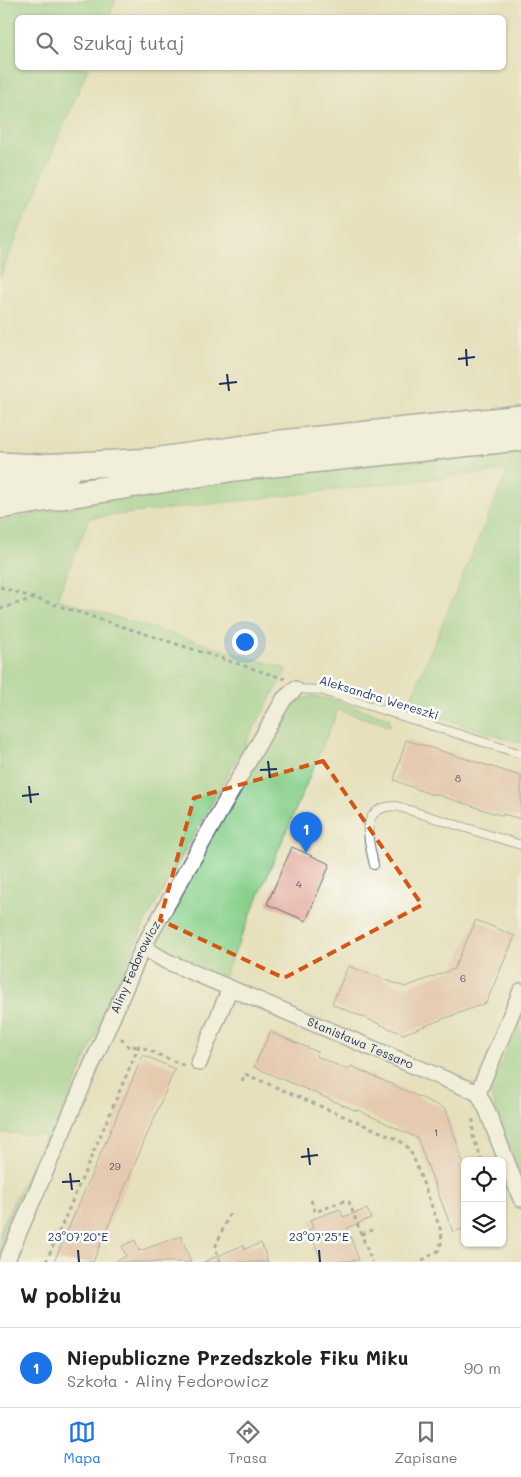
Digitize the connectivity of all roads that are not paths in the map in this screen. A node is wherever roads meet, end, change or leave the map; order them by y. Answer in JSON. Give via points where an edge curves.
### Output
{"nodes":[{"id":1,"x":521,"y":418,"type":"edge"},
{"id":2,"x":521,"y":438,"type":"edge"},
{"id":3,"x":153,"y":461,"type":"junction"},
{"id":4,"x":0,"y":465,"type":"edge"},
{"id":5,"x":0,"y":486,"type":"edge"},
{"id":6,"x":0,"y":506,"type":"edge"},
{"id":7,"x":296,"y":689,"type":"joint"},
{"id":8,"x":521,"y":754,"type":"edge"},
{"id":9,"x":521,"y":845,"type":"edge"},
{"id":10,"x":374,"y":865,"type":"dead end"},
{"id":11,"x":143,"y":947,"type":"junction"},
{"id":12,"x":230,"y":988,"type":"junction"},
{"id":13,"x":521,"y":991,"type":"edge"},
{"id":14,"x":193,"y":1065,"type":"road end"},
{"id":15,"x":478,"y":1093,"type":"junction"},
{"id":16,"x":521,"y":1199,"type":"edge"},
{"id":17,"x":6,"y":1262,"type":"edge"}],
"edges":[{"from":1,"to":3,"type":"highway","via":[[281,443]]},
{"from":2,"to":6,"type":"highway","via":[[243,467]]},
{"from":3,"to":4,"type":"highway","via":[[29,468]]},
{"from":3,"to":5,"type":"main road"},
{"from":7,"to":8,"type":"lane","name":"Aleksandra Wereszki","via":[[320,690]]},
{"from":7,"to":11,"type":"street","name":"Aliny Fedorowicz","via":[[284,699]]},
{"from":9,"to":10,"type":"lane","via":[[389,806],[374,814],[368,824]]},
{"from":11,"to":12,"type":"street","name":"Stanisława Tessaro","via":[[166,961]]},
{"from":11,"to":17,"type":"street","name":"Aliny Fedorowicz"},
{"from":12,"to":14,"type":"street"},
{"from":12,"to":15,"type":"street","name":"Stanisława Tessaro"},
{"from":13,"to":15,"type":"street"},
{"from":15,"to":16,"type":"street"}]}
